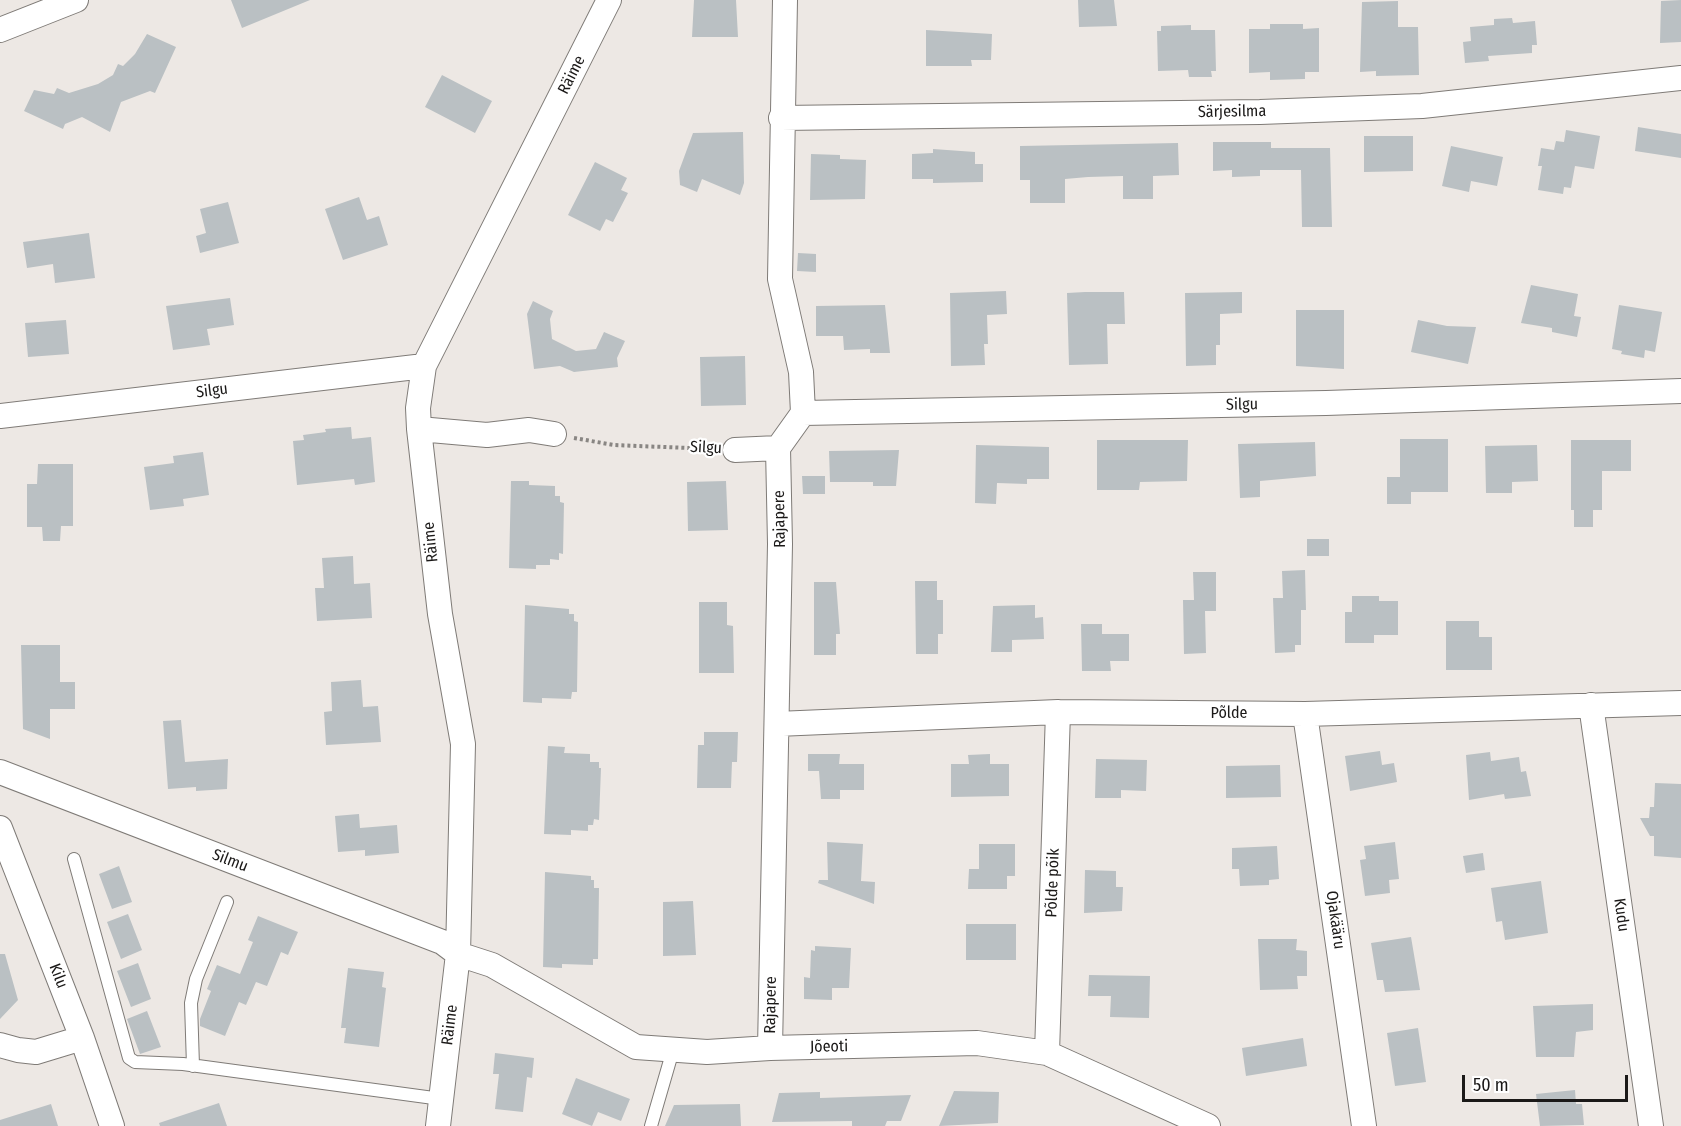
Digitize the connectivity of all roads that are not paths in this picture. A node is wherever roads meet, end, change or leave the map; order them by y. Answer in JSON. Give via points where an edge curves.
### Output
{"nodes":[{"id":1,"x":76,"y":0,"type":"edge"},
{"id":2,"x":609,"y":0,"type":"edge"},
{"id":3,"x":785,"y":0,"type":"edge"},
{"id":4,"x":0,"y":30,"type":"edge"},
{"id":5,"x":1681,"y":78,"type":"edge"},
{"id":6,"x":781,"y":118,"type":"junction"},
{"id":7,"x":424,"y":366,"type":"junction"},
{"id":8,"x":1681,"y":391,"type":"edge"},
{"id":9,"x":803,"y":413,"type":"junction"},
{"id":10,"x":0,"y":416,"type":"edge"},
{"id":11,"x":419,"y":429,"type":"junction"},
{"id":12,"x":554,"y":434,"type":"road end"},
{"id":13,"x":778,"y":448,"type":"junction"},
{"id":14,"x":735,"y":450,"type":"road end"},
{"id":15,"x":1681,"y":703,"type":"edge"},
{"id":16,"x":1591,"y":705,"type":"junction"},
{"id":17,"x":1058,"y":712,"type":"junction"},
{"id":18,"x":1305,"y":714,"type":"junction"},
{"id":19,"x":777,"y":724,"type":"junction"},
{"id":20,"x":0,"y":772,"type":"edge"},
{"id":21,"x":0,"y":828,"type":"edge"},
{"id":22,"x":74,"y":859,"type":"dead end"},
{"id":23,"x":226,"y":902,"type":"dead end"},
{"id":24,"x":458,"y":954,"type":"junction"},
{"id":25,"x":82,"y":1038,"type":"junction"},
{"id":26,"x":0,"y":1045,"type":"edge"},
{"id":27,"x":770,"y":1048,"type":"junction"},
{"id":28,"x":673,"y":1050,"type":"junction"},
{"id":29,"x":1047,"y":1053,"type":"junction"},
{"id":30,"x":193,"y":1065,"type":"junction"},
{"id":31,"x":441,"y":1099,"type":"junction"},
{"id":32,"x":112,"y":1126,"type":"edge"},
{"id":33,"x":438,"y":1126,"type":"edge"},
{"id":34,"x":651,"y":1126,"type":"edge"},
{"id":35,"x":1208,"y":1126,"type":"edge"},
{"id":36,"x":1364,"y":1126,"type":"edge"},
{"id":37,"x":1651,"y":1126,"type":"edge"}],
"edges":[{"from":1,"to":4,"type":"street"},
{"from":2,"to":7,"type":"street","name":"Räime"},
{"from":3,"to":6,"type":"street"},
{"from":5,"to":6,"type":"street","name":"Särjesilma","via":[[1422,106]]},
{"from":6,"to":9,"type":"street","via":[[780,279],[801,372]]},
{"from":7,"to":10,"type":"street","name":"Silgu"},
{"from":7,"to":11,"type":"street","name":"Räime"},
{"from":8,"to":9,"type":"street","name":"Silgu","via":[[1326,403]]},
{"from":9,"to":13,"type":"street"},
{"from":11,"to":12,"type":"street","via":[[487,435],[530,430]]},
{"from":11,"to":24,"type":"street","name":"Räime","via":[[440,614],[463,744]]},
{"from":13,"to":14,"type":"street","name":"Silgu"},
{"from":13,"to":19,"type":"street","name":"Rajapere"},
{"from":15,"to":16,"type":"street","name":"Põlde"},
{"from":16,"to":18,"type":"street","name":"Põlde"},
{"from":16,"to":37,"type":"street","name":"Kudu"},
{"from":17,"to":18,"type":"street","name":"Põlde"},
{"from":17,"to":19,"type":"street","name":"Põlde"},
{"from":17,"to":29,"type":"street","name":"Põlde põik"},
{"from":18,"to":36,"type":"street","name":"Ojakääru"},
{"from":19,"to":27,"type":"street","name":"Rajapere"},
{"from":20,"to":24,"type":"street","name":"Silmu","via":[[442,942]]},
{"from":21,"to":25,"type":"street","name":"Kilu"},
{"from":22,"to":30,"type":"lane","via":[[129,1058],[135,1062]]},
{"from":23,"to":30,"type":"lane","via":[[196,979],[191,1003]]},
{"from":24,"to":28,"type":"street","name":"Jõeoti","via":[[492,965],[636,1047]]},
{"from":24,"to":31,"type":"street","name":"Räime"},
{"from":25,"to":26,"type":"street","via":[[36,1052]]},
{"from":25,"to":32,"type":"street","name":"Kilu"},
{"from":27,"to":28,"type":"street","name":"Jõeoti"},
{"from":27,"to":29,"type":"street","name":"Jõeoti","via":[[977,1043]]},
{"from":28,"to":34,"type":"lane"},
{"from":29,"to":35,"type":"street","name":"Jõeoti"},
{"from":30,"to":31,"type":"lane"},
{"from":31,"to":33,"type":"street","name":"Räime"}]}
